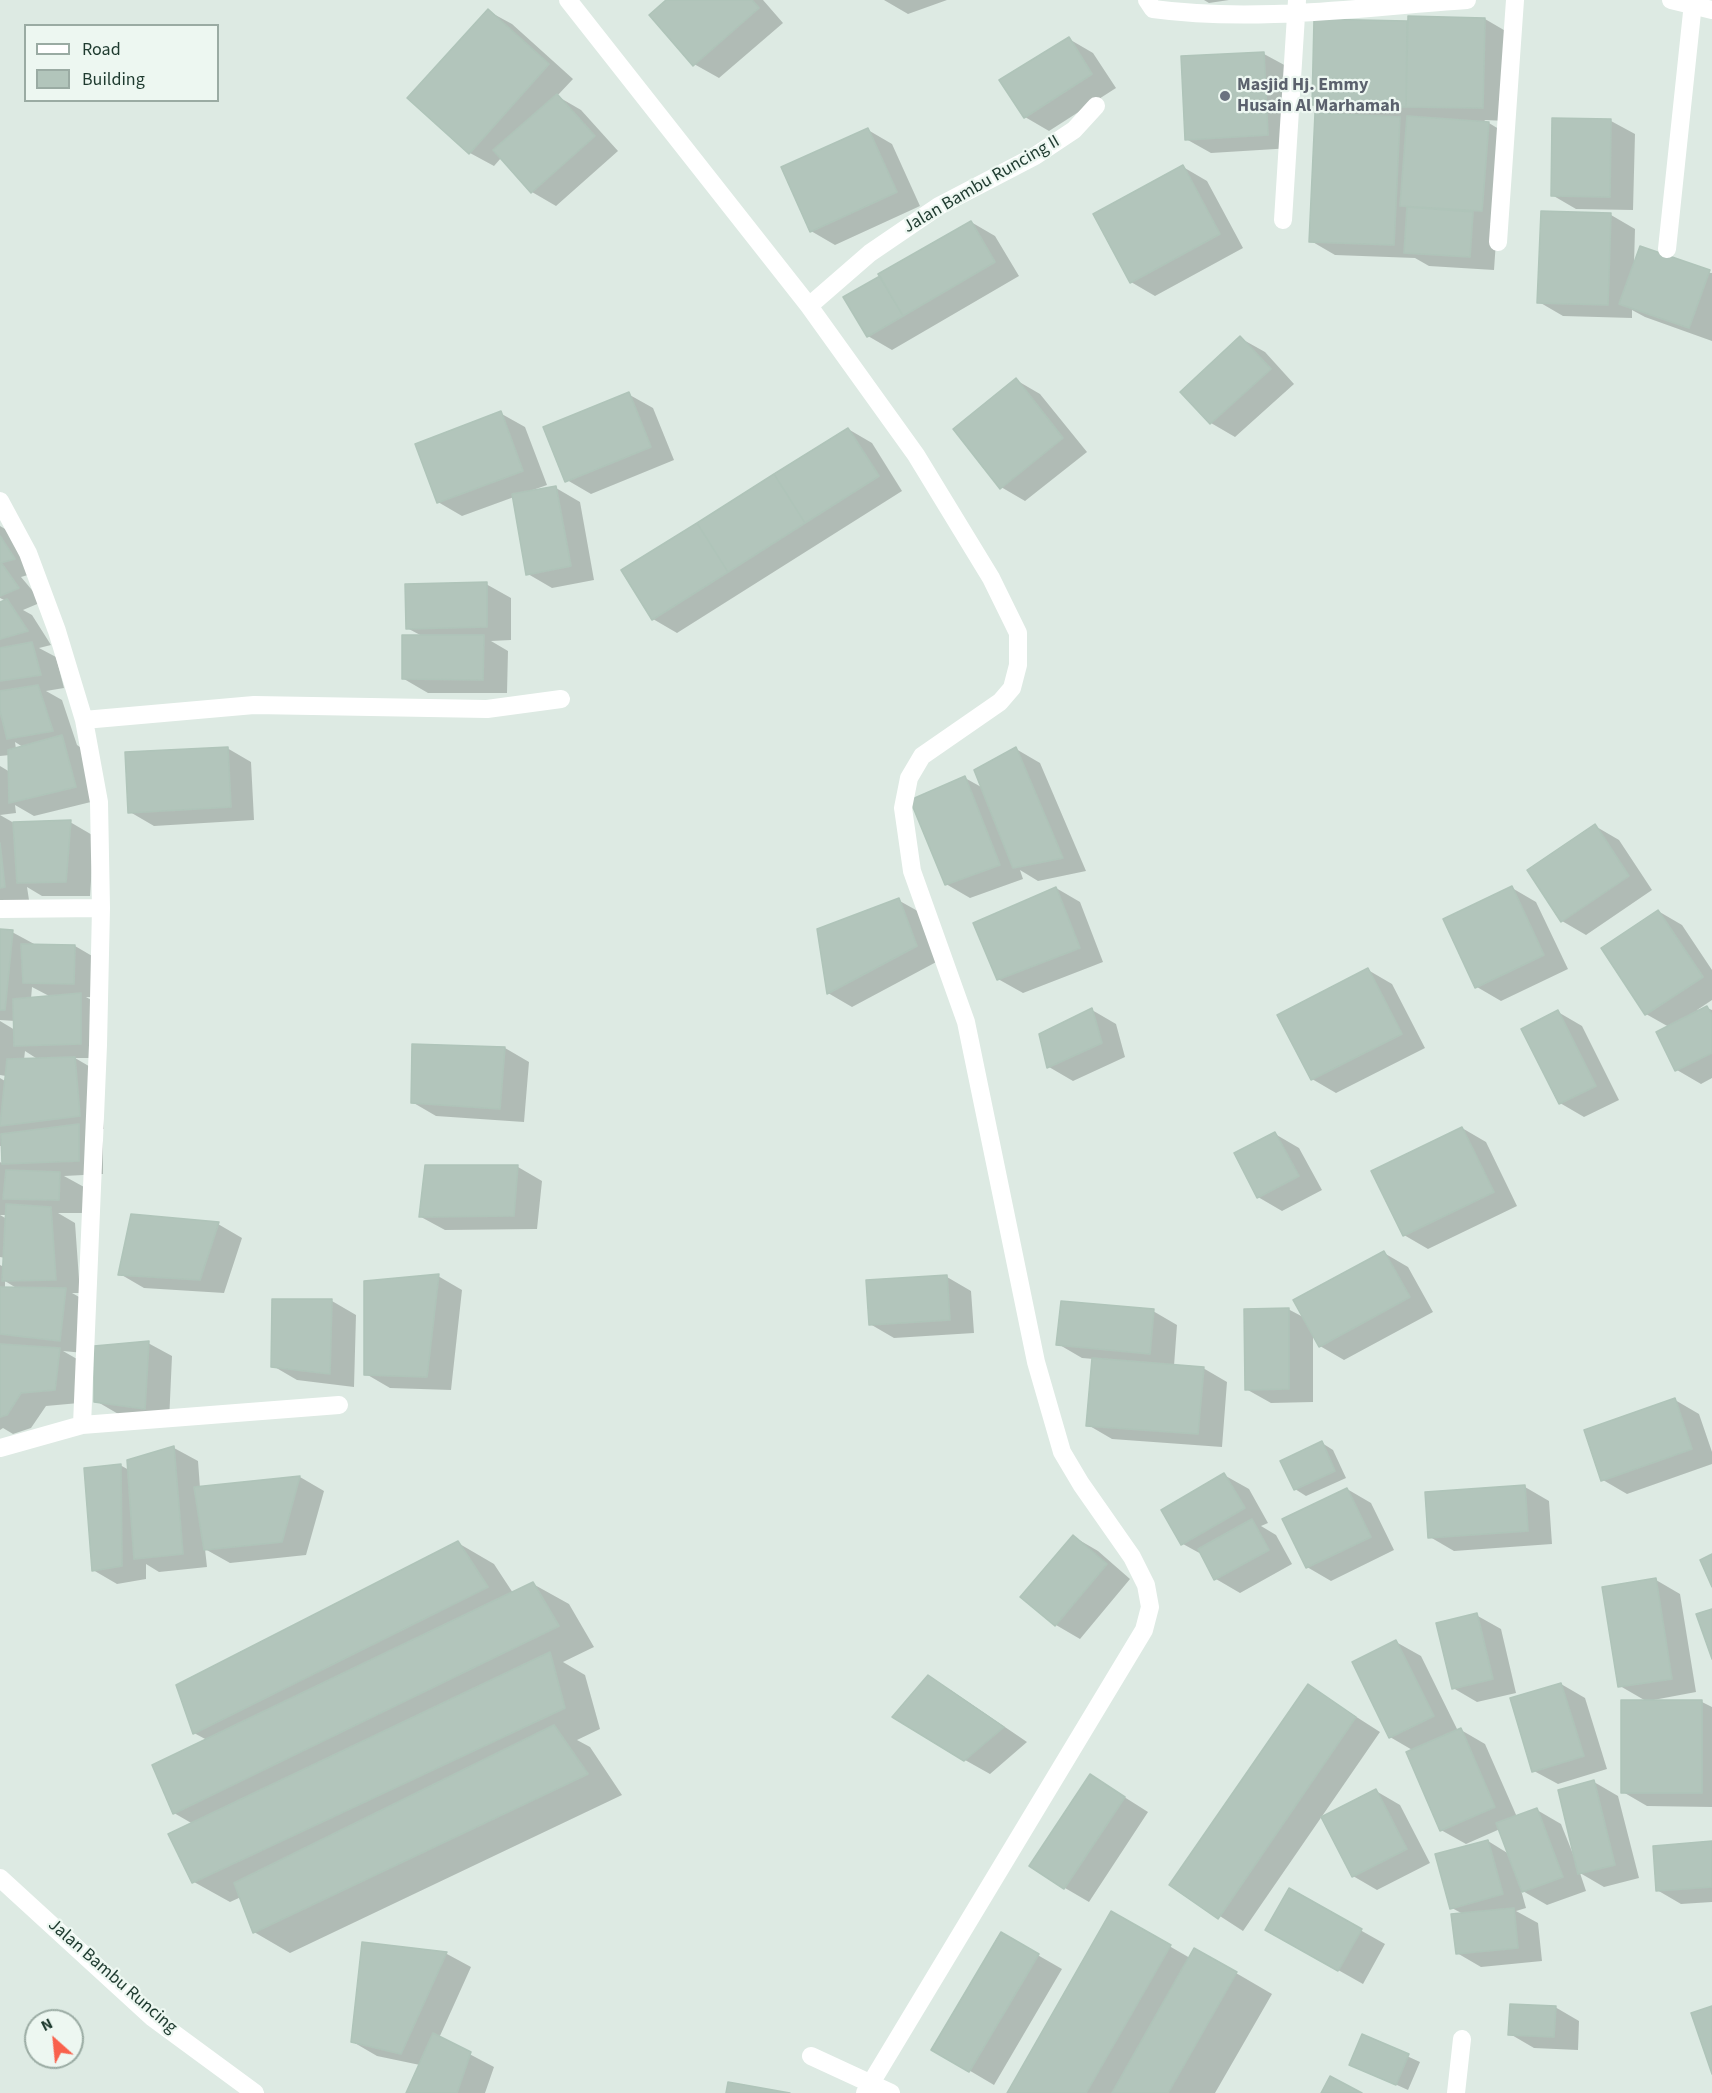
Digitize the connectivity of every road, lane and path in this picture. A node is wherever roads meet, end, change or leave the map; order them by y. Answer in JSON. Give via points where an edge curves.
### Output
{"nodes":[{"id":1,"x":568,"y":0,"type":"edge"},
{"id":2,"x":1467,"y":0,"type":"edge"},
{"id":3,"x":1515,"y":0,"type":"edge"},
{"id":4,"x":1671,"y":0,"type":"edge"},
{"id":5,"x":1693,"y":3,"type":"junction"},
{"id":6,"x":1150,"y":5,"type":"edge"},
{"id":7,"x":1297,"y":5,"type":"edge"},
{"id":8,"x":1712,"y":10,"type":"edge"},
{"id":9,"x":1096,"y":106,"type":"dead end"},
{"id":10,"x":1283,"y":220,"type":"dead end"},
{"id":11,"x":1498,"y":242,"type":"dead end"},
{"id":12,"x":1667,"y":249,"type":"dead end"},
{"id":13,"x":809,"y":306,"type":"junction"},
{"id":14,"x":0,"y":501,"type":"edge"},
{"id":15,"x":561,"y":699,"type":"dead end"},
{"id":16,"x":84,"y":720,"type":"junction"},
{"id":17,"x":101,"y":908,"type":"junction"},
{"id":18,"x":0,"y":909,"type":"edge"},
{"id":19,"x":339,"y":1405,"type":"dead end"},
{"id":20,"x":82,"y":1425,"type":"junction"},
{"id":21,"x":0,"y":1448,"type":"edge"},
{"id":22,"x":0,"y":1878,"type":"edge"},
{"id":23,"x":1462,"y":2039,"type":"dead end"},
{"id":24,"x":811,"y":2056,"type":"dead end"},
{"id":25,"x":868,"y":2087,"type":"edge"},
{"id":26,"x":255,"y":2093,"type":"edge"},
{"id":27,"x":891,"y":2093,"type":"edge"},
{"id":28,"x":1456,"y":2093,"type":"edge"}],
"edges":[{"from":1,"to":13,"type":"street"},
{"from":2,"to":7,"type":"street"},
{"from":3,"to":11,"type":"street"},
{"from":4,"to":5,"type":"street"},
{"from":5,"to":8,"type":"street"},
{"from":5,"to":12,"type":"street"},
{"from":6,"to":7,"type":"street","via":[[1191,14],[1252,16]]},
{"from":7,"to":10,"type":"street"},
{"from":9,"to":13,"type":"street","name":"Jalan Bambu Runcing II","via":[[1074,130],[1035,156],[939,206],[870,253]]},
{"from":13,"to":25,"type":"street","via":[[963,528],[1018,633],[1018,665],[1012,688],[1000,702],[922,756],[909,778],[903,808],[912,870],[966,1022],[1036,1362],[1062,1452],[1132,1557],[1146,1585],[1150,1607],[1144,1630]]},
{"from":14,"to":16,"type":"street","via":[[28,553]]},
{"from":15,"to":16,"type":"street","via":[[487,710],[254,705]]},
{"from":16,"to":17,"type":"street","via":[[99,802]]},
{"from":17,"to":18,"type":"street"},
{"from":17,"to":20,"type":"street"},
{"from":19,"to":20,"type":"street"},
{"from":20,"to":21,"type":"street"},
{"from":22,"to":26,"type":"street","name":"Jalan Bambu Runcing","via":[[153,2018]]},
{"from":23,"to":28,"type":"street"},
{"from":24,"to":25,"type":"street"},
{"from":25,"to":27,"type":"street"}]}
